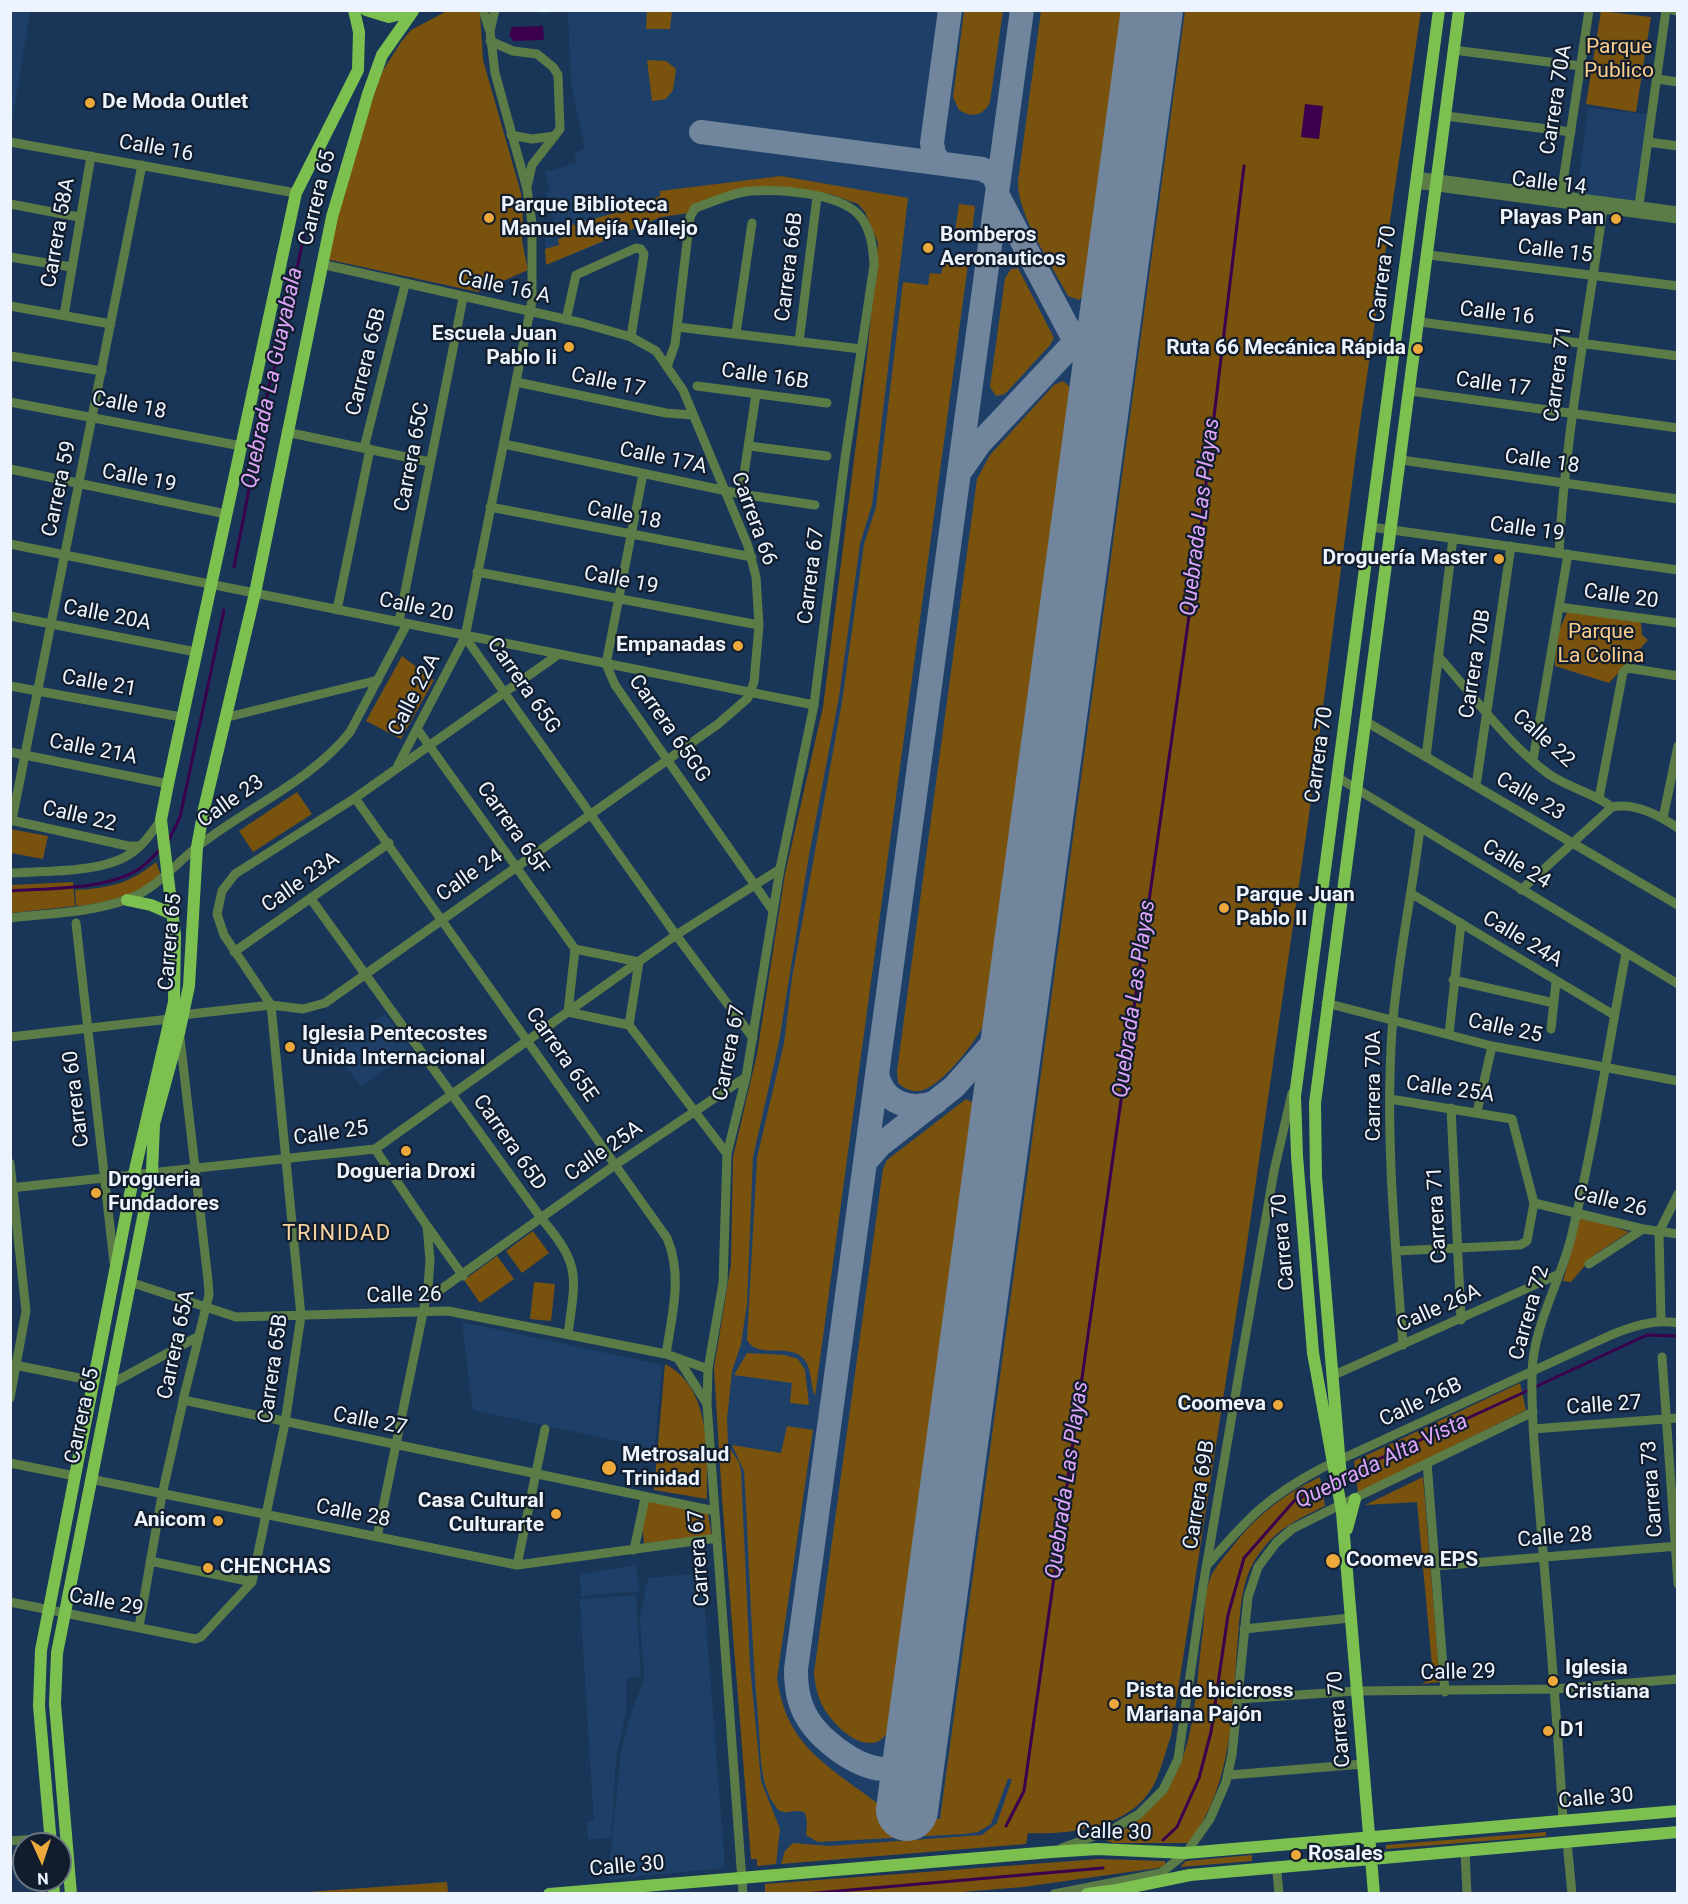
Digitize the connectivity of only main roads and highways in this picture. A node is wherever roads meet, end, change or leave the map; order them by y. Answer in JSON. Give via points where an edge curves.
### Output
{"nodes":[{"id":1,"x":354,"y":10,"type":"edge"},
{"id":2,"x":366,"y":10,"type":"edge"},
{"id":3,"x":1439,"y":10,"type":"edge"},
{"id":4,"x":1459,"y":10,"type":"edge"},
{"id":5,"x":414,"y":11,"type":"edge"},
{"id":6,"x":127,"y":900,"type":"road end"},
{"id":7,"x":172,"y":914,"type":"junction"},
{"id":8,"x":176,"y":1017,"type":"junction"},
{"id":9,"x":1338,"y":1473,"type":"junction"},
{"id":10,"x":1355,"y":1499,"type":"road end"},
{"id":11,"x":1344,"y":1542,"type":"junction"},
{"id":12,"x":1677,"y":1811,"type":"edge"},
{"id":13,"x":49,"y":1832,"type":"edge"},
{"id":14,"x":1677,"y":1832,"type":"edge"},
{"id":15,"x":1369,"y":1837,"type":"junction"},
{"id":16,"x":1371,"y":1860,"type":"junction"},
{"id":17,"x":71,"y":1893,"type":"edge"},
{"id":18,"x":549,"y":1893,"type":"edge"},
{"id":19,"x":1087,"y":1893,"type":"edge"},
{"id":20,"x":1374,"y":1893,"type":"edge"}],
"edges":[{"from":1,"to":7,"type":"main road","name":"Carrera 65","via":[[359,32],[358,70],[296,193],[168,784],[161,820]]},
{"from":2,"to":5,"type":"main road","via":[[389,17]]},
{"from":3,"to":9,"type":"main road","name":"Carrera 70","via":[[1296,1076],[1297,1156],[1313,1353]]},
{"from":4,"to":9,"type":"main road","name":"Carrera 70","via":[[1326,1003],[1314,1130]]},
{"from":5,"to":8,"type":"main road","name":"Carrera 65","via":[[382,55],[344,170],[321,264],[255,593],[197,847],[193,954]]},
{"from":6,"to":7,"type":"main road"},
{"from":7,"to":8,"type":"main road","name":"Carrera 65"},
{"from":8,"to":13,"type":"main road","name":"Carrera 65","via":[[134,1174],[42,1650],[39,1689]]},
{"from":8,"to":17,"type":"main road","name":"Carrera 65","via":[[179,1033],[154,1124],[152,1172],[63,1613],[55,1670]]},
{"from":9,"to":11,"type":"main road","name":"Carrera 70"},
{"from":10,"to":11,"type":"main road"},
{"from":11,"to":15,"type":"main road","name":"Carrera 70"},
{"from":12,"to":15,"type":"main road","name":"Calle 30"},
{"from":14,"to":16,"type":"main road","name":"Calle 30"},
{"from":15,"to":16,"type":"main road","name":"Carrera 70"},
{"from":15,"to":18,"type":"main road","name":"Calle 30","via":[[1186,1853],[1051,1852]]},
{"from":16,"to":19,"type":"main road","name":"Calle 30","via":[[1190,1875]]},
{"from":16,"to":20,"type":"main road","name":"Carrera 70"}]}
